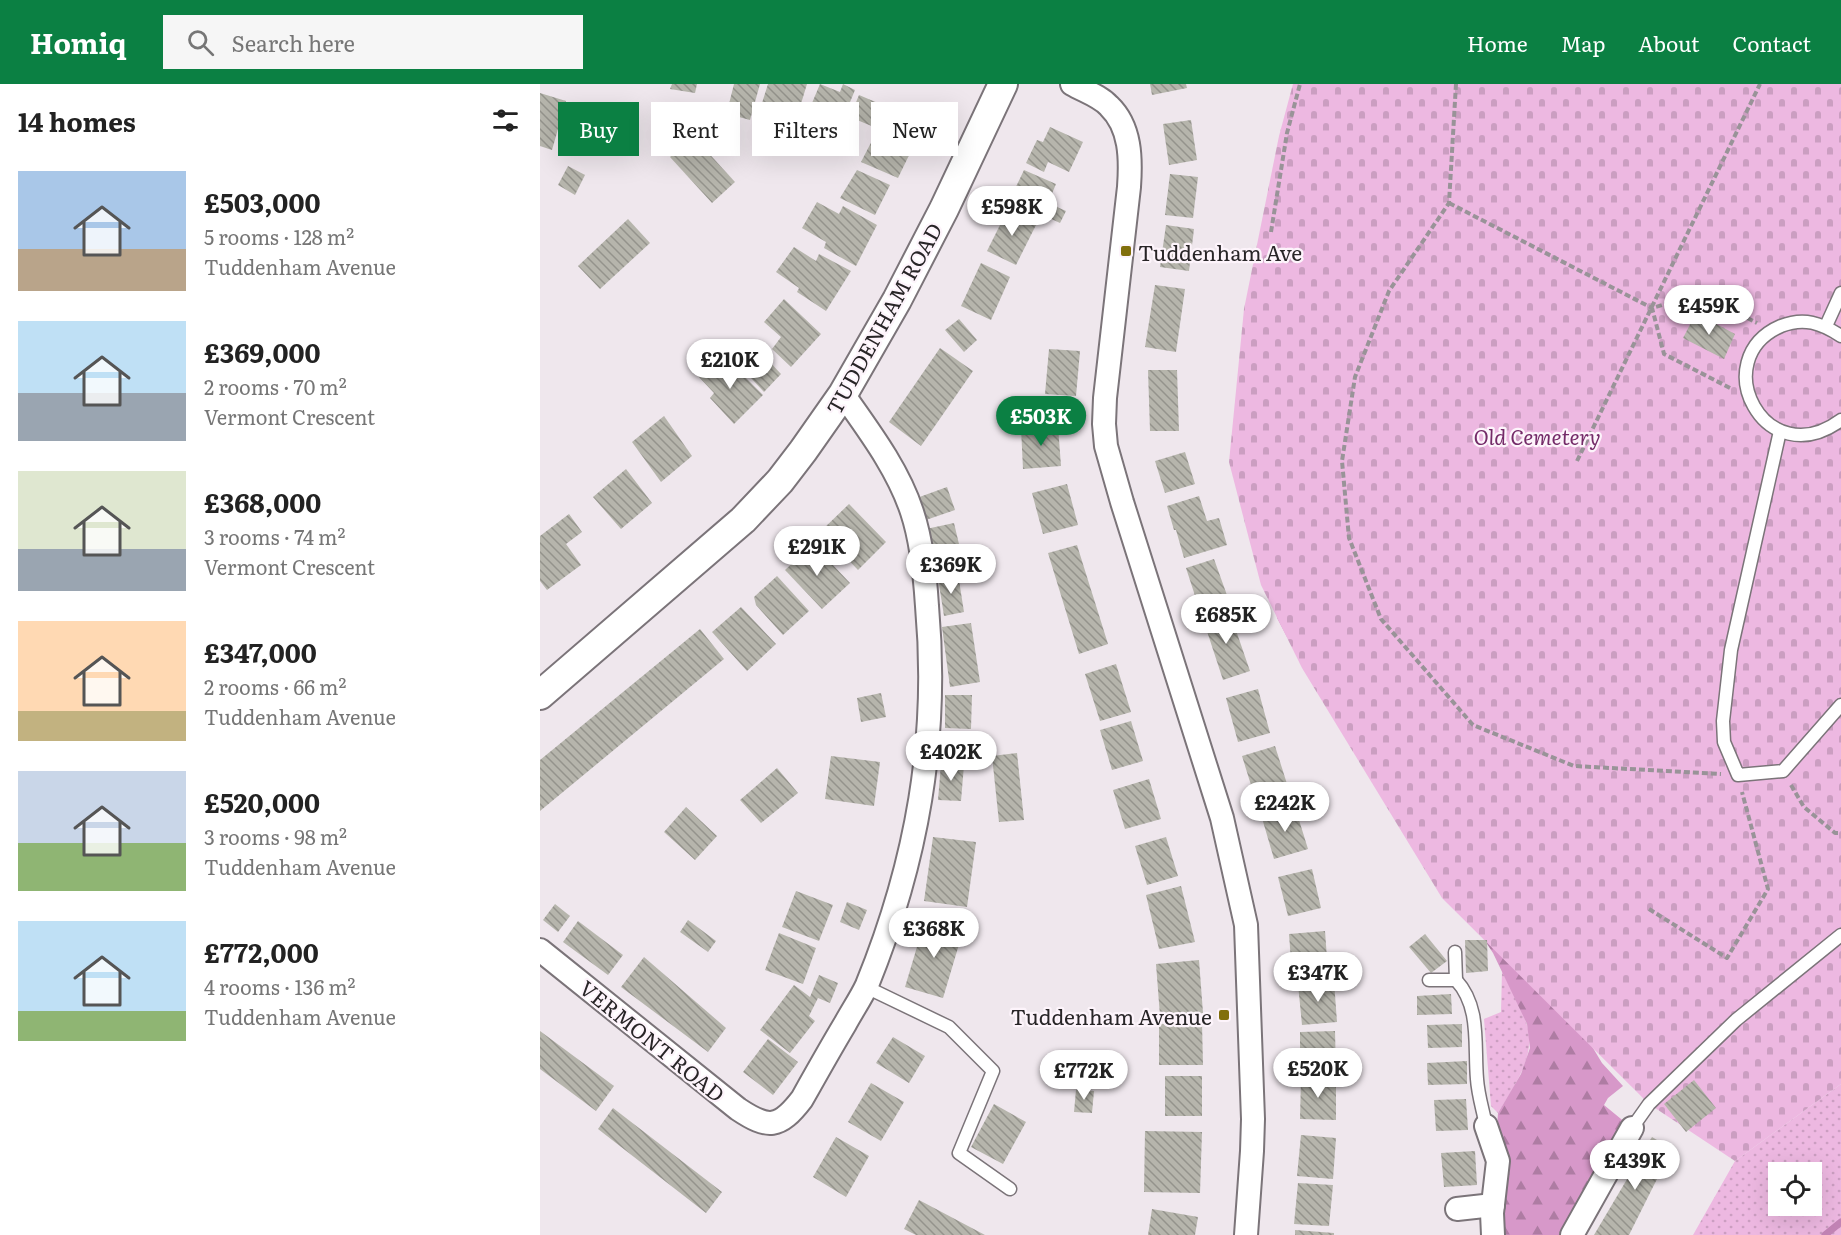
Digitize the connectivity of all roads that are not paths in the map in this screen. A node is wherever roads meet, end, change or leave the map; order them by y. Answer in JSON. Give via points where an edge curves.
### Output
{"nodes":[{"id":1,"x":1072,"y":84,"type":"edge"},
{"id":2,"x":998,"y":85,"type":"edge"},
{"id":3,"x":1841,"y":293,"type":"edge"},
{"id":4,"x":1826,"y":326,"type":"junction"},
{"id":5,"x":1841,"y":336,"type":"edge"},
{"id":6,"x":843,"y":394,"type":"junction"},
{"id":7,"x":1841,"y":420,"type":"edge"},
{"id":8,"x":1780,"y":431,"type":"junction"},
{"id":9,"x":540,"y":695,"type":"edge"},
{"id":10,"x":1841,"y":705,"type":"edge"},
{"id":11,"x":1841,"y":935,"type":"edge"},
{"id":12,"x":540,"y":950,"type":"edge"},
{"id":13,"x":1455,"y":952,"type":"dead end"},
{"id":14,"x":1429,"y":980,"type":"dead end"},
{"id":15,"x":1456,"y":980,"type":"junction"},
{"id":16,"x":866,"y":987,"type":"junction"},
{"id":17,"x":1485,"y":1126,"type":"joint"},
{"id":18,"x":1632,"y":1128,"type":"joint"},
{"id":19,"x":1010,"y":1189,"type":"dead end"},
{"id":20,"x":1493,"y":1205,"type":"junction"},
{"id":21,"x":1457,"y":1209,"type":"dead end"},
{"id":22,"x":1246,"y":1235,"type":"edge"},
{"id":23,"x":1493,"y":1235,"type":"edge"},
{"id":24,"x":1572,"y":1235,"type":"edge"}],
"edges":[{"from":1,"to":22,"type":"street","via":[[1108,104],[1119,117],[1129,142],[1129,187],[1105,398],[1106,446],[1222,818],[1246,925],[1253,1119]]},
{"from":2,"to":6,"type":"street","name":"TUDDENHAM ROAD","via":[[944,209]]},
{"from":3,"to":4,"type":"lane"},
{"from":4,"to":5,"type":"lane"},
{"from":4,"to":8,"type":"lane","via":[[1810,321],[1771,330],[1749,359],[1745,379],[1749,398],[1763,420]]},
{"from":6,"to":9,"type":"street","name":"TUDDENHAM ROAD","via":[[780,481],[743,520]]},
{"from":6,"to":16,"type":"street","via":[[883,454],[912,512],[925,579],[931,643],[931,708],[915,833]]},
{"from":7,"to":8,"type":"lane","via":[[1810,435]]},
{"from":8,"to":10,"type":"lane","via":[[1731,650],[1724,742],[1738,775],[1783,771]]},
{"from":11,"to":18,"type":"lane","via":[[1736,1020],[1649,1104]]},
{"from":12,"to":16,"type":"street","name":"VERMONT ROAD","via":[[738,1109],[768,1123],[790,1114],[802,1099]]},
{"from":13,"to":15,"type":"lane"},
{"from":14,"to":15,"type":"lane"},
{"from":15,"to":17,"type":"lane","via":[[1474,1011],[1477,1082]]},
{"from":16,"to":19,"type":"lane","via":[[949,1028],[993,1071],[959,1153]]},
{"from":17,"to":20,"type":"street","via":[[1498,1161]]},
{"from":18,"to":24,"type":"street"},
{"from":20,"to":21,"type":"street"},
{"from":20,"to":23,"type":"street"}]}
